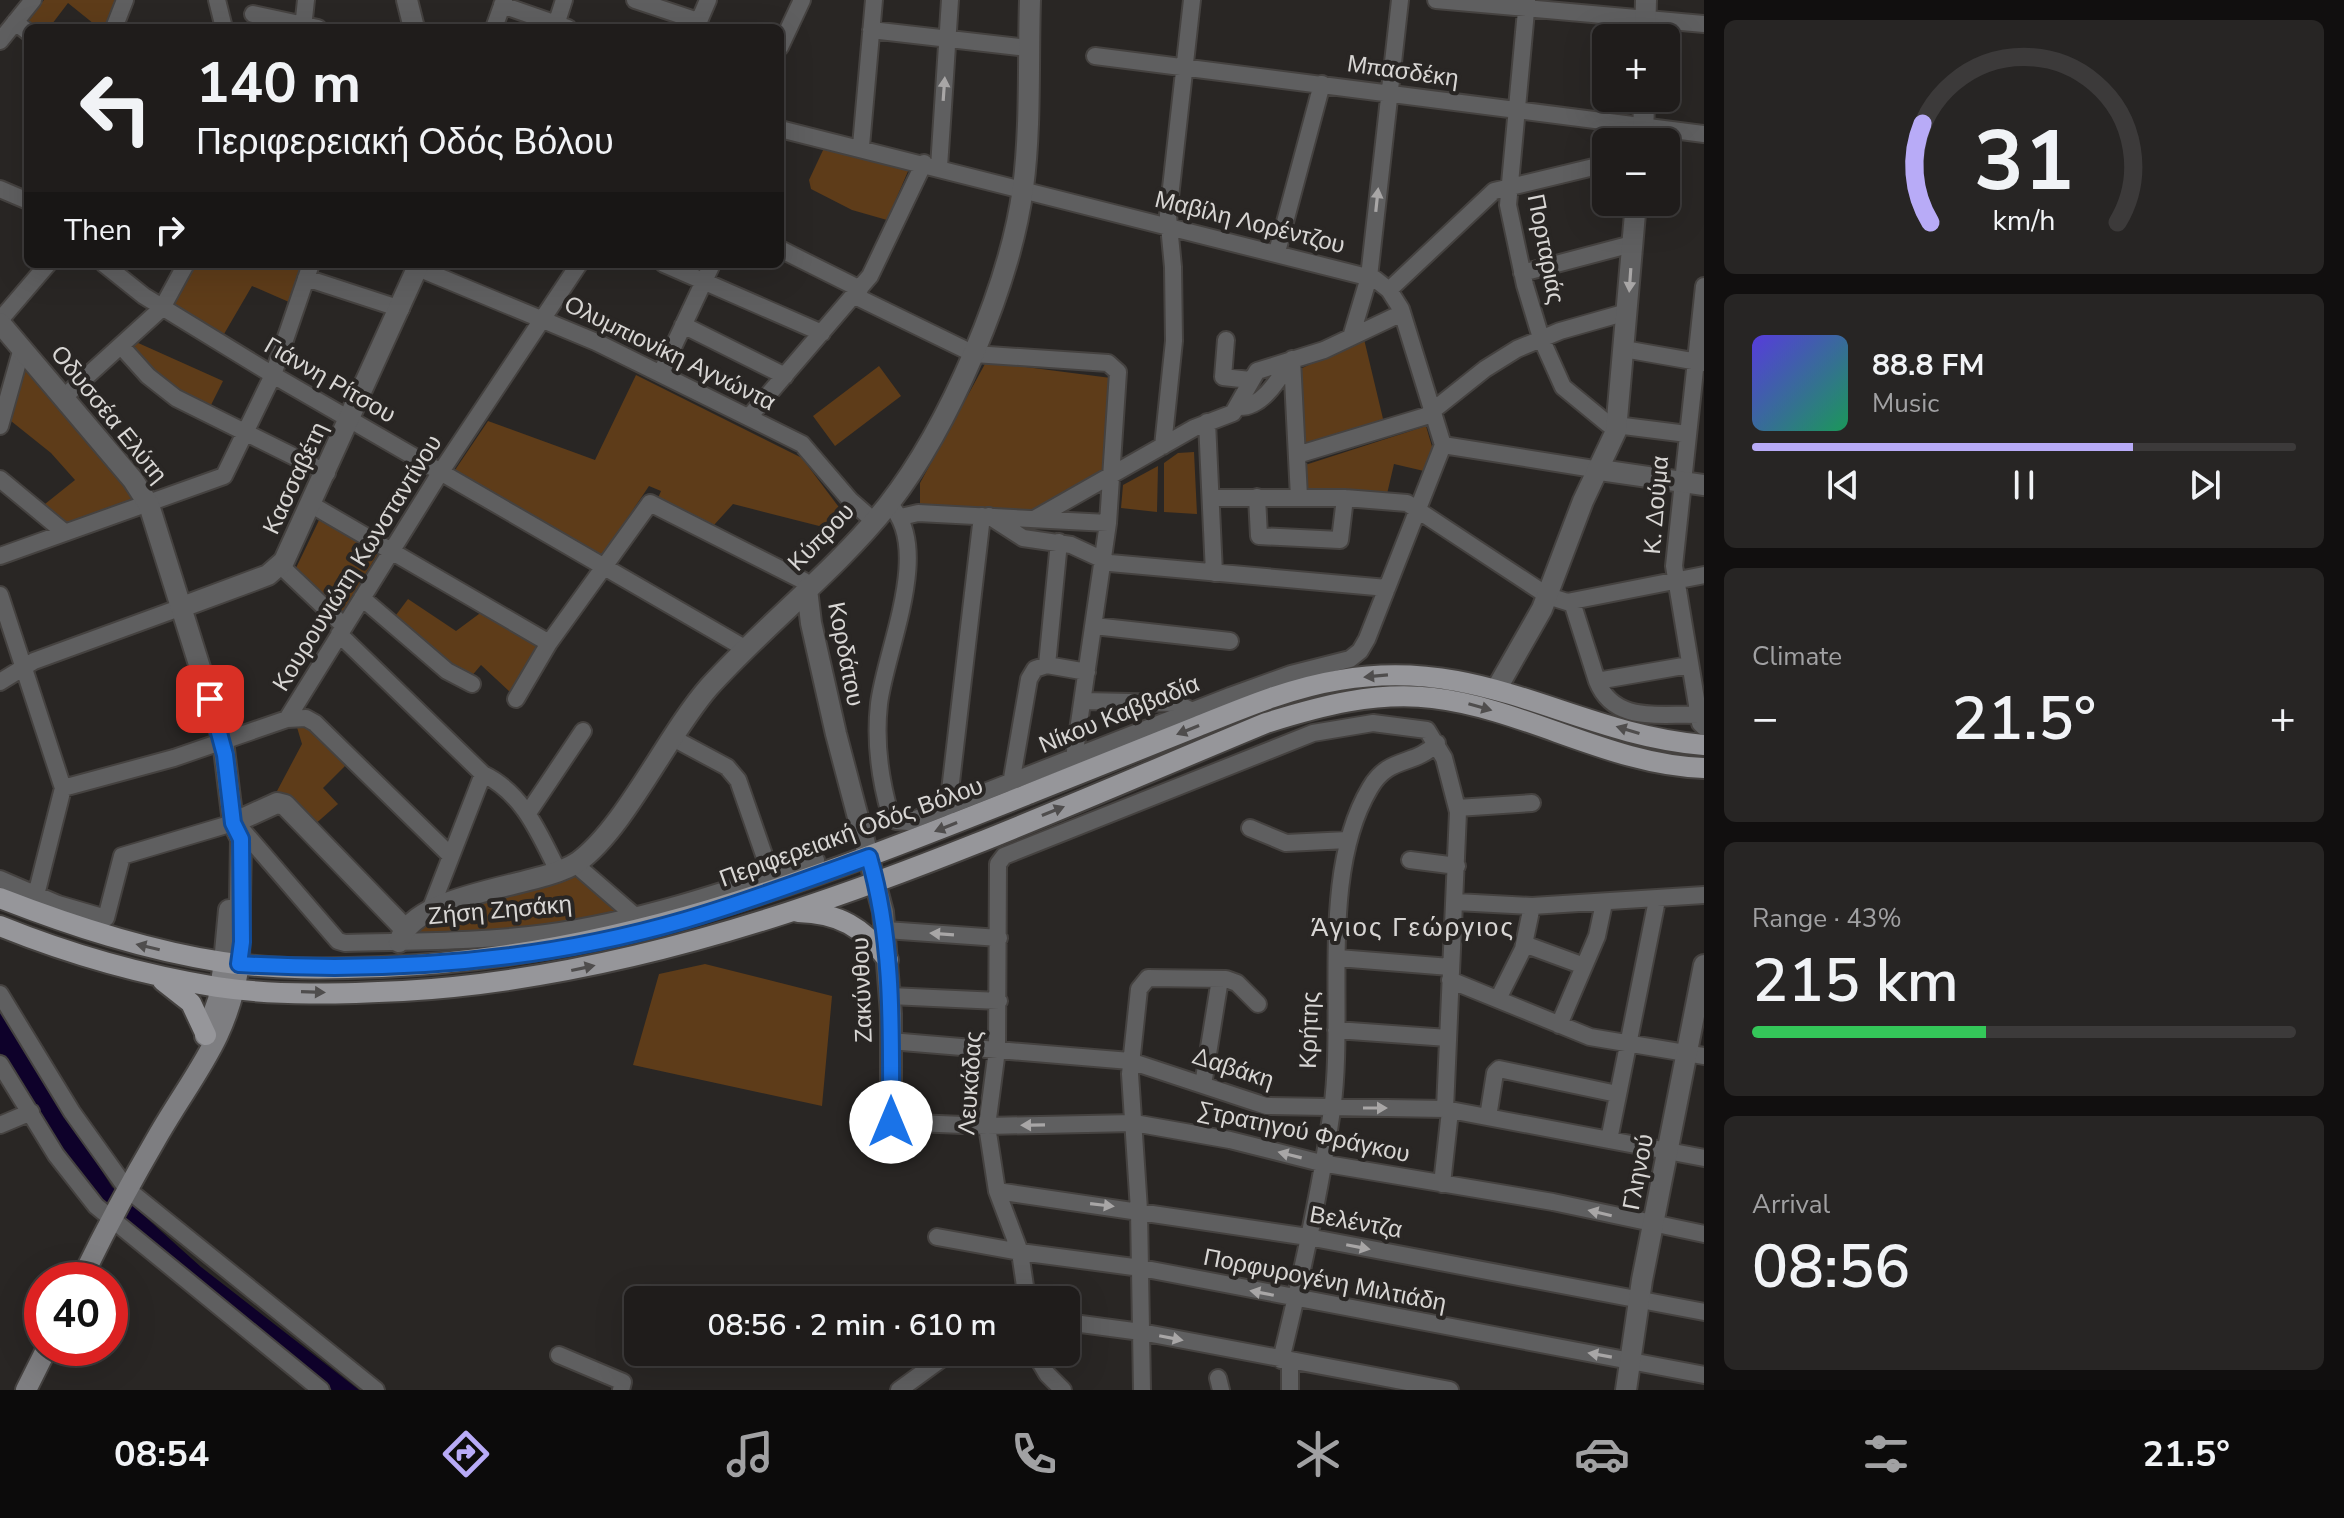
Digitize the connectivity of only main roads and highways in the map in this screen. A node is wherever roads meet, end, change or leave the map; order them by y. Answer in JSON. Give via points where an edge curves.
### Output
{"nodes":[{"id":1,"x":1704,"y":745,"type":"edge"},
{"id":2,"x":1704,"y":768,"type":"edge"},
{"id":3,"x":0,"y":898,"type":"edge"},
{"id":4,"x":790,"y":911,"type":"junction"},
{"id":5,"x":0,"y":926,"type":"edge"},
{"id":6,"x":888,"y":960,"type":"road end"},
{"id":7,"x":232,"y":963,"type":"junction"},
{"id":8,"x":153,"y":974,"type":"junction"},
{"id":9,"x":228,"y":988,"type":"junction"},
{"id":10,"x":206,"y":1035,"type":"junction"},
{"id":11,"x":189,"y":1082,"type":"junction"},
{"id":12,"x":90,"y":1262,"type":"edge"},
{"id":13,"x":38,"y":1366,"type":"edge"},
{"id":14,"x":26,"y":1390,"type":"edge"}],
"edges":[{"from":1,"to":7,"type":"main road","name":"Περιφερειακή Οδός Βόλου","one_way":true,"via":[[1655,738],[1497,688],[1441,676],[1340,680],[1299,689],[869,857],[686,920],[508,958],[341,969]]},
{"from":4,"to":2,"type":"main road","one_way":true,"via":[[1266,723],[1357,700],[1431,697],[1468,704],[1641,758]]},
{"from":7,"to":3,"type":"main road","name":"Περιφερειακή Οδός Βόλου","one_way":true,"via":[[124,942]]},
{"from":4,"to":6,"type":"main road","via":[[850,922]]},
{"from":9,"to":4,"type":"main road","one_way":true,"via":[[363,993],[485,985],[650,954]]},
{"from":5,"to":8,"type":"main road"},
{"from":7,"to":9,"type":"main road"},
{"from":8,"to":9,"type":"main road"},
{"from":8,"to":10,"type":"main road","via":[[188,999]]},
{"from":9,"to":10,"type":"main road"},
{"from":9,"to":11,"type":"main road","via":[[215,1046]]},
{"from":10,"to":11,"type":"main road"},
{"from":11,"to":12,"type":"main road"},
{"from":13,"to":14,"type":"main road"}]}
